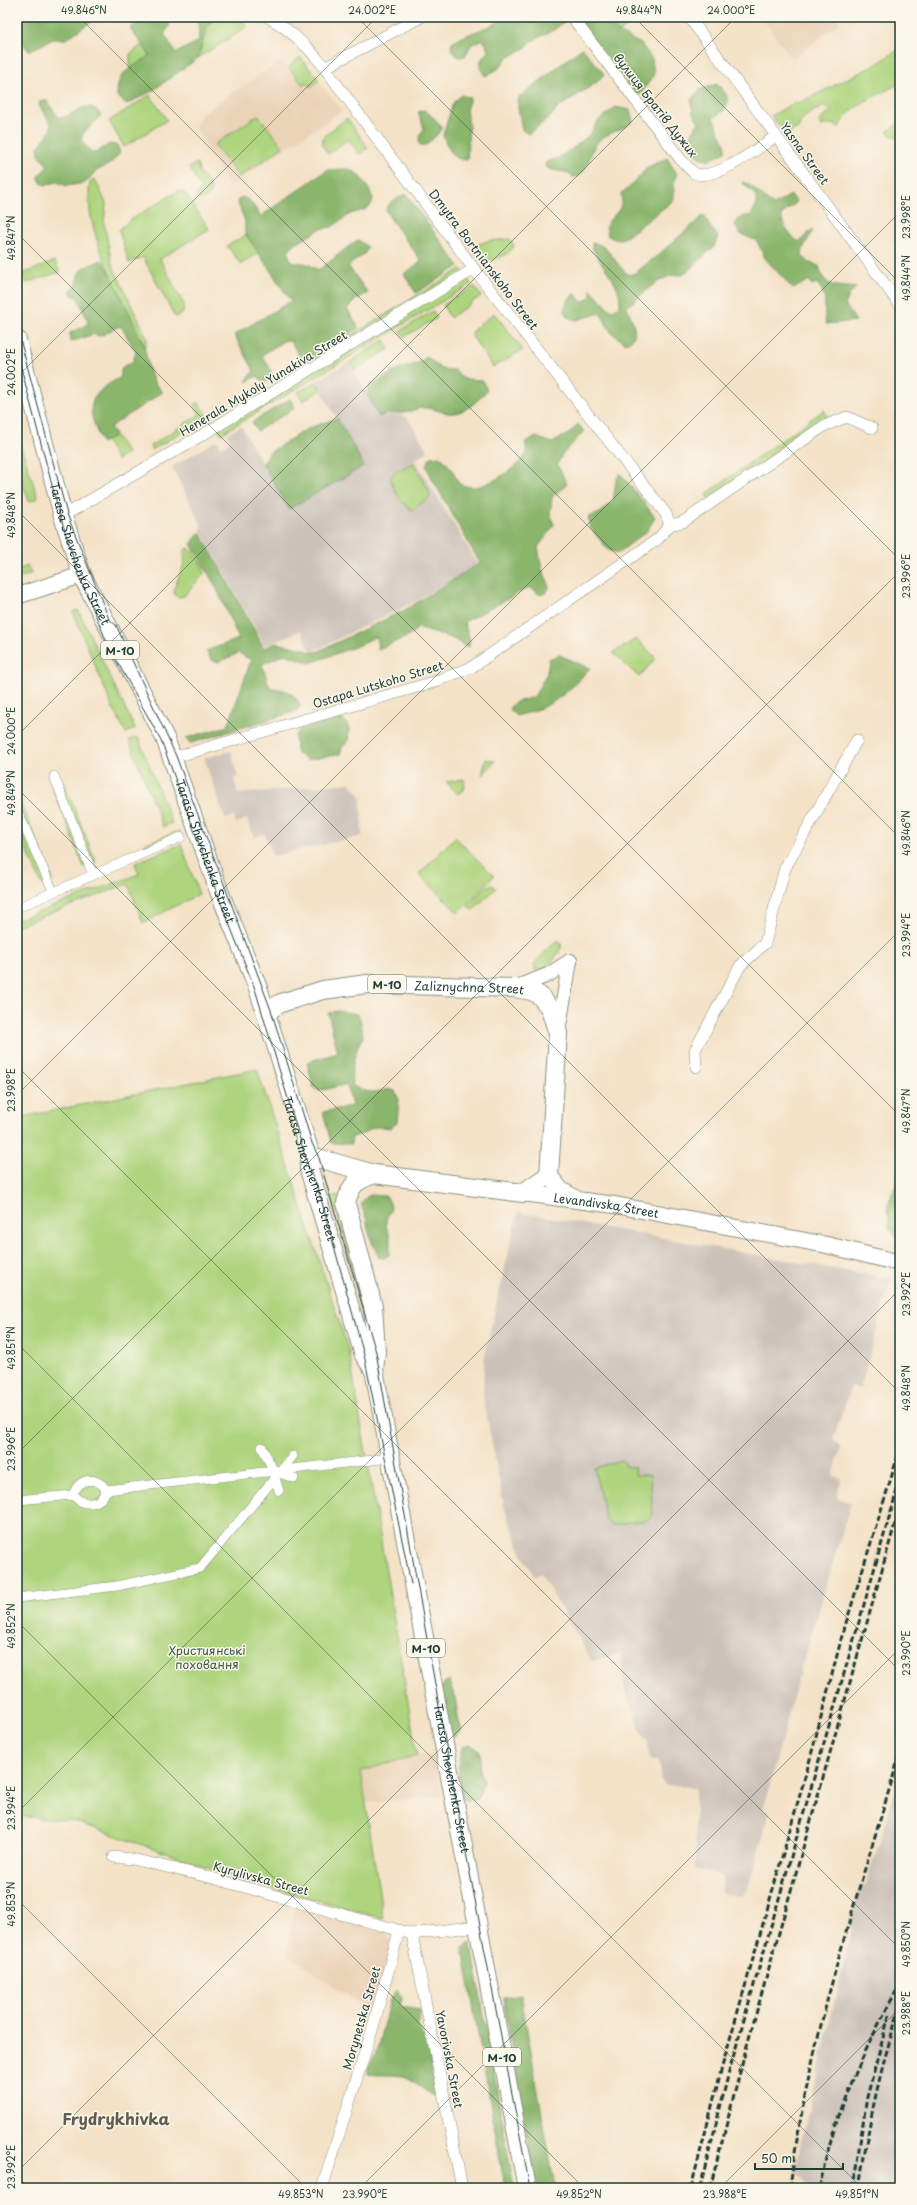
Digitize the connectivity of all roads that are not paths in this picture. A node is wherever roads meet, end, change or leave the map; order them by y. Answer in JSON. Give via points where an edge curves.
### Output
{"nodes":[{"id":1,"x":268,"y":17,"type":"edge"},
{"id":2,"x":421,"y":17,"type":"edge"},
{"id":3,"x":572,"y":17,"type":"edge"},
{"id":4,"x":689,"y":17,"type":"edge"},
{"id":5,"x":324,"y":68,"type":"junction"},
{"id":6,"x":776,"y":136,"type":"junction"},
{"id":7,"x":474,"y":269,"type":"junction"},
{"id":8,"x":900,"y":305,"type":"edge"},
{"id":9,"x":17,"y":340,"type":"edge"},
{"id":10,"x":872,"y":428,"type":"dead end"},
{"id":11,"x":63,"y":516,"type":"junction"},
{"id":12,"x":670,"y":525,"type":"junction"},
{"id":13,"x":82,"y":575,"type":"junction"},
{"id":14,"x":17,"y":596,"type":"edge"},
{"id":15,"x":857,"y":740,"type":"dead end"},
{"id":16,"x":172,"y":758,"type":"junction"},
{"id":17,"x":54,"y":776,"type":"dead end"},
{"id":18,"x":17,"y":810,"type":"edge"},
{"id":19,"x":181,"y":837,"type":"dead end"},
{"id":20,"x":93,"y":875,"type":"junction"},
{"id":21,"x":53,"y":891,"type":"junction"},
{"id":22,"x":17,"y":908,"type":"edge"},
{"id":23,"x":514,"y":988,"type":"junction"},
{"id":24,"x":266,"y":1012,"type":"junction"},
{"id":25,"x":558,"y":1033,"type":"junction"},
{"id":26,"x":696,"y":1067,"type":"dead end"},
{"id":27,"x":311,"y":1156,"type":"junction"},
{"id":28,"x":374,"y":1174,"type":"junction"},
{"id":29,"x":549,"y":1175,"type":"junction"},
{"id":30,"x":523,"y":1193,"type":"junction"},
{"id":31,"x":576,"y":1199,"type":"junction"},
{"id":32,"x":900,"y":1263,"type":"edge"},
{"id":33,"x":374,"y":1370,"type":"junction"},
{"id":34,"x":262,"y":1447,"type":"dead end"},
{"id":35,"x":292,"y":1456,"type":"dead end"},
{"id":36,"x":390,"y":1458,"type":"junction"},
{"id":37,"x":277,"y":1473,"type":"junction"},
{"id":38,"x":294,"y":1478,"type":"dead end"},
{"id":39,"x":106,"y":1490,"type":"junction"},
{"id":40,"x":279,"y":1491,"type":"dead end"},
{"id":41,"x":73,"y":1495,"type":"junction"},
{"id":42,"x":17,"y":1500,"type":"edge"},
{"id":43,"x":17,"y":1598,"type":"edge"},
{"id":44,"x":114,"y":1857,"type":"dead end"},
{"id":45,"x":478,"y":1926,"type":"junction"},
{"id":46,"x":399,"y":1931,"type":"junction"},
{"id":47,"x":412,"y":1934,"type":"junction"},
{"id":48,"x":322,"y":2188,"type":"edge"},
{"id":49,"x":462,"y":2188,"type":"edge"},
{"id":50,"x":527,"y":2188,"type":"edge"}],
"edges":[{"from":1,"to":5,"type":"street","name":"Dmytra Bortnianskoho Street","via":[[287,28],[303,42]]},
{"from":2,"to":5,"type":"street"},
{"from":3,"to":6,"type":"street","name":"вулиця Братів Дужих","via":[[680,160],[695,173],[708,175],[725,168]]},
{"from":4,"to":6,"type":"street","name":"Yasna Street"},
{"from":5,"to":7,"type":"street","name":"Dmytra Bortnianskoho Street"},
{"from":6,"to":8,"type":"street","name":"Yasna Street"},
{"from":7,"to":11,"type":"street","name":"Henerala Mykoly Yunakiva Street","via":[[214,428]]},
{"from":7,"to":12,"type":"street","name":"Dmytra Bortnianskoho Street","via":[[666,514]]},
{"from":9,"to":11,"type":"main road","name":"Tarasa Shevchenka Street","number":"М-10"},
{"from":10,"to":12,"type":"street","via":[[847,417],[824,426],[683,522]]},
{"from":11,"to":13,"type":"main road","name":"Tarasa Shevchenka Street","number":"М-10"},
{"from":12,"to":16,"type":"street","name":"Ostapa Lutskoho Street","via":[[658,539],[472,667],[434,682]]},
{"from":13,"to":14,"type":"main road"},
{"from":13,"to":16,"type":"main road","name":"Tarasa Shevchenka Street","number":"М-10","via":[[158,725]]},
{"from":15,"to":26,"type":"street","via":[[785,868],[765,944],[740,966],[695,1050]]},
{"from":16,"to":24,"type":"main road","name":"Tarasa Shevchenka Street","number":"М-10","via":[[219,891],[229,911]]},
{"from":17,"to":20,"type":"street"},
{"from":18,"to":21,"type":"street"},
{"from":19,"to":20,"type":"street"},
{"from":20,"to":21,"type":"street"},
{"from":21,"to":22,"type":"street"},
{"from":23,"to":24,"type":"main road","name":"Zaliznychna Street","number":"М-10","via":[[367,984],[323,990],[281,1003]]},
{"from":23,"to":25,"type":"main road","name":"Zaliznychna Street","number":"М-10","via":[[532,991],[540,996],[548,1007]]},
{"from":23,"to":25,"type":"street","via":[[548,975],[570,961]]},
{"from":24,"to":27,"type":"main road","name":"Tarasa Shevchenka Street","number":"М-10"},
{"from":25,"to":29,"type":"main road","name":"Zaliznychna Street","number":"М-10"},
{"from":27,"to":28,"type":"main road","name":"Levandivska Street"},
{"from":27,"to":33,"type":"main road","name":"Tarasa Shevchenka Street","number":"М-10","via":[[309,1169],[364,1355]]},
{"from":28,"to":30,"type":"main road","name":"Levandivska Street"},
{"from":28,"to":33,"type":"main road","name":"Tarasa Shevchenka Street","number":"М-10","via":[[357,1180],[350,1190],[346,1203],[373,1306],[376,1352]]},
{"from":29,"to":30,"type":"main road"},
{"from":29,"to":31,"type":"main road","via":[[562,1190]]},
{"from":30,"to":31,"type":"main road","name":"Levandivska Street"},
{"from":31,"to":32,"type":"main road","name":"Levandivska Street","via":[[827,1245]]},
{"from":33,"to":36,"type":"main road","name":"Tarasa Shevchenka Street","number":"М-10"},
{"from":34,"to":37,"type":"street"},
{"from":35,"to":37,"type":"street"},
{"from":36,"to":37,"type":"street"},
{"from":36,"to":45,"type":"main road","name":"Tarasa Shevchenka Street","number":"М-10"},
{"from":37,"to":38,"type":"street"},
{"from":37,"to":39,"type":"street"},
{"from":37,"to":40,"type":"street"},
{"from":37,"to":43,"type":"street","via":[[200,1568],[117,1586]]},
{"from":39,"to":41,"type":"street","via":[[101,1499],[91,1503],[80,1502]]},
{"from":39,"to":41,"type":"street","via":[[98,1482],[88,1480],[78,1485]]},
{"from":41,"to":42,"type":"street"},
{"from":44,"to":46,"type":"street","name":"Kyrylivska Street","via":[[209,1877]]},
{"from":45,"to":47,"type":"street"},
{"from":45,"to":50,"type":"main road","name":"Tarasa Shevchenka Street","number":"М-10"},
{"from":46,"to":47,"type":"street"},
{"from":46,"to":48,"type":"street","name":"Morynetska Street","via":[[373,2027]]},
{"from":47,"to":49,"type":"street","name":"Yavorivska Street"}]}
